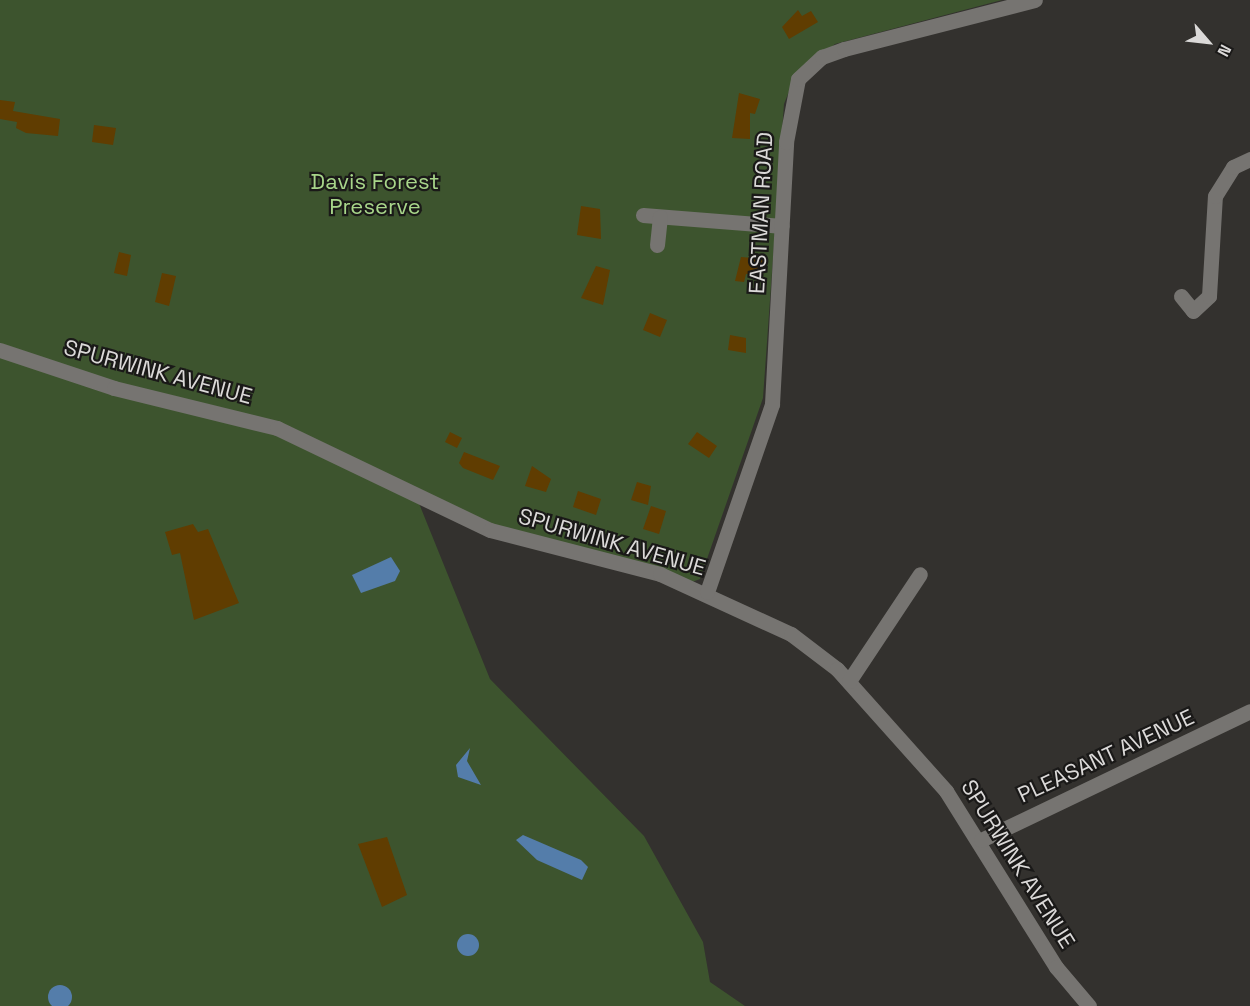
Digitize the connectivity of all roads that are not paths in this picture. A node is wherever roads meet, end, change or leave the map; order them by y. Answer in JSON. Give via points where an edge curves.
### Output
{"nodes":[{"id":1,"x":1035,"y":0,"type":"edge"},
{"id":2,"x":1250,"y":159,"type":"edge"},
{"id":3,"x":643,"y":216,"type":"dead end"},
{"id":4,"x":660,"y":217,"type":"junction"},
{"id":5,"x":782,"y":226,"type":"junction"},
{"id":6,"x":657,"y":245,"type":"dead end"},
{"id":7,"x":1181,"y":296,"type":"dead end"},
{"id":8,"x":0,"y":350,"type":"edge"},
{"id":9,"x":920,"y":574,"type":"dead end"},
{"id":10,"x":707,"y":592,"type":"junction"},
{"id":11,"x":849,"y":681,"type":"junction"},
{"id":12,"x":1250,"y":711,"type":"edge"},
{"id":13,"x":981,"y":840,"type":"junction"},
{"id":14,"x":1089,"y":1006,"type":"edge"}],
"edges":[{"from":1,"to":5,"type":"street","name":"EASTMAN ROAD","via":[[844,49],[813,64],[793,89]]},
{"from":2,"to":7,"type":"street","via":[[1233,167],[1215,196],[1209,296],[1193,311]]},
{"from":3,"to":4,"type":"street"},
{"from":4,"to":5,"type":"street"},
{"from":4,"to":6,"type":"street"},
{"from":5,"to":10,"type":"street","name":"EASTMAN ROAD","via":[[772,404]]},
{"from":8,"to":10,"type":"street","name":"SPURWINK AVENUE","via":[[114,388],[277,428],[490,530],[660,574]]},
{"from":9,"to":11,"type":"street"},
{"from":10,"to":11,"type":"street","name":"SPURWINK AVENUE","via":[[791,634]]},
{"from":11,"to":13,"type":"street","name":"SPURWINK AVENUE","via":[[946,790]]},
{"from":12,"to":13,"type":"street","name":"PLEASANT AVENUE"},
{"from":13,"to":14,"type":"street","name":"SPURWINK AVENUE","via":[[1034,935]]}]}
